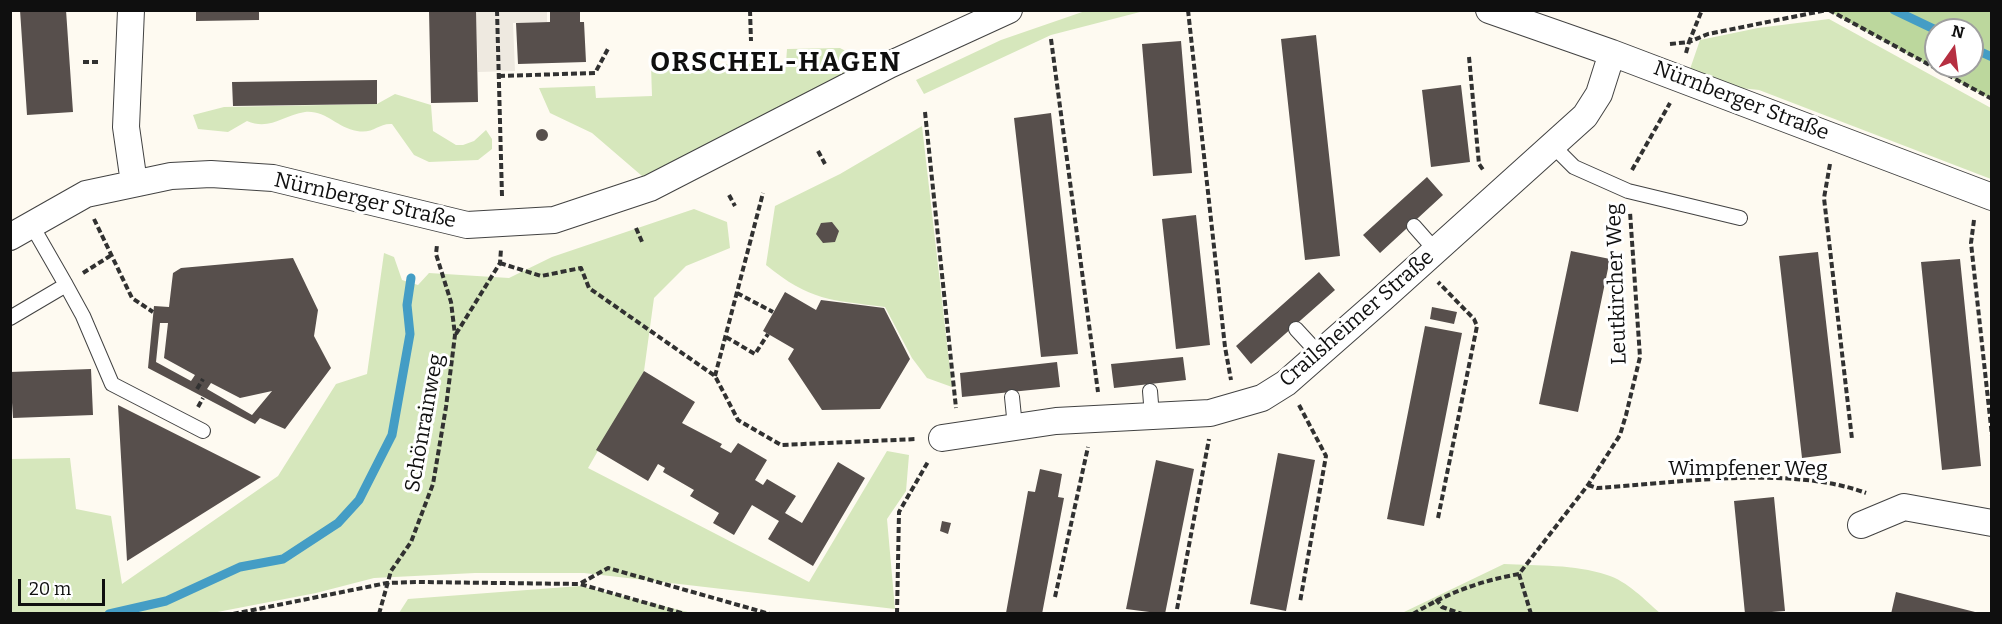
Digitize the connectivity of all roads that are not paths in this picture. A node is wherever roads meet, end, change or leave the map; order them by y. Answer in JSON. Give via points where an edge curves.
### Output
{"nodes":[{"id":1,"x":131,"y":10,"type":"edge"},
{"id":2,"x":1009,"y":10,"type":"edge"},
{"id":3,"x":1489,"y":10,"type":"edge"},
{"id":4,"x":1612,"y":53,"type":"junction"},
{"id":5,"x":1553,"y":146,"type":"junction"},
{"id":6,"x":134,"y":183,"type":"junction"},
{"id":7,"x":1985,"y":195,"type":"edge"},
{"id":8,"x":1740,"y":218,"type":"dead end"},
{"id":9,"x":1414,"y":226,"type":"dead end"},
{"id":10,"x":21,"y":231,"type":"edge"},
{"id":11,"x":1429,"y":258,"type":"junction"},
{"id":12,"x":66,"y":285,"type":"junction"},
{"id":13,"x":10,"y":318,"type":"edge"},
{"id":14,"x":1296,"y":329,"type":"dead end"},
{"id":15,"x":1319,"y":354,"type":"junction"},
{"id":16,"x":1150,"y":391,"type":"dead end"},
{"id":17,"x":1012,"y":397,"type":"dead end"},
{"id":18,"x":1152,"y":416,"type":"junction"},
{"id":19,"x":1015,"y":428,"type":"junction"},
{"id":20,"x":203,"y":430,"type":"dead end"},
{"id":21,"x":951,"y":437,"type":"road end"},
{"id":22,"x":1992,"y":523,"type":"edge"},
{"id":23,"x":1861,"y":525,"type":"dead end"}],
"edges":[{"from":1,"to":6,"type":"street","via":[[126,127]]},
{"from":2,"to":6,"type":"street","name":"Nürnberger Straße","via":[[889,65],[650,188],[554,220],[503,211],[468,225],[273,178],[211,174]]},
{"from":3,"to":4,"type":"street","name":"Nürnberger Straße"},
{"from":4,"to":5,"type":"street","name":"Crailsheimer Straße","via":[[1593,106]]},
{"from":4,"to":7,"type":"street","name":"Nürnberger Straße"},
{"from":5,"to":8,"type":"lane","via":[[1574,167],[1628,191]]},
{"from":5,"to":11,"type":"street","name":"Crailsheimer Straße"},
{"from":6,"to":10,"type":"street","name":"Nürnberger Straße","via":[[86,194]]},
{"from":9,"to":11,"type":"lane"},
{"from":10,"to":12,"type":"lane"},
{"from":11,"to":15,"type":"street","name":"Crailsheimer Straße"},
{"from":12,"to":13,"type":"lane"},
{"from":12,"to":20,"type":"lane","via":[[112,384]]},
{"from":14,"to":15,"type":"lane"},
{"from":15,"to":18,"type":"street","name":"Crailsheimer Straße","via":[[1262,398],[1210,413]]},
{"from":16,"to":18,"type":"lane"},
{"from":17,"to":19,"type":"lane"},
{"from":18,"to":19,"type":"street","name":"Crailsheimer Straße","via":[[1056,421]]},
{"from":19,"to":21,"type":"street","name":"Crailsheimer Straße"},
{"from":22,"to":23,"type":"street","via":[[1904,507]]}]}
